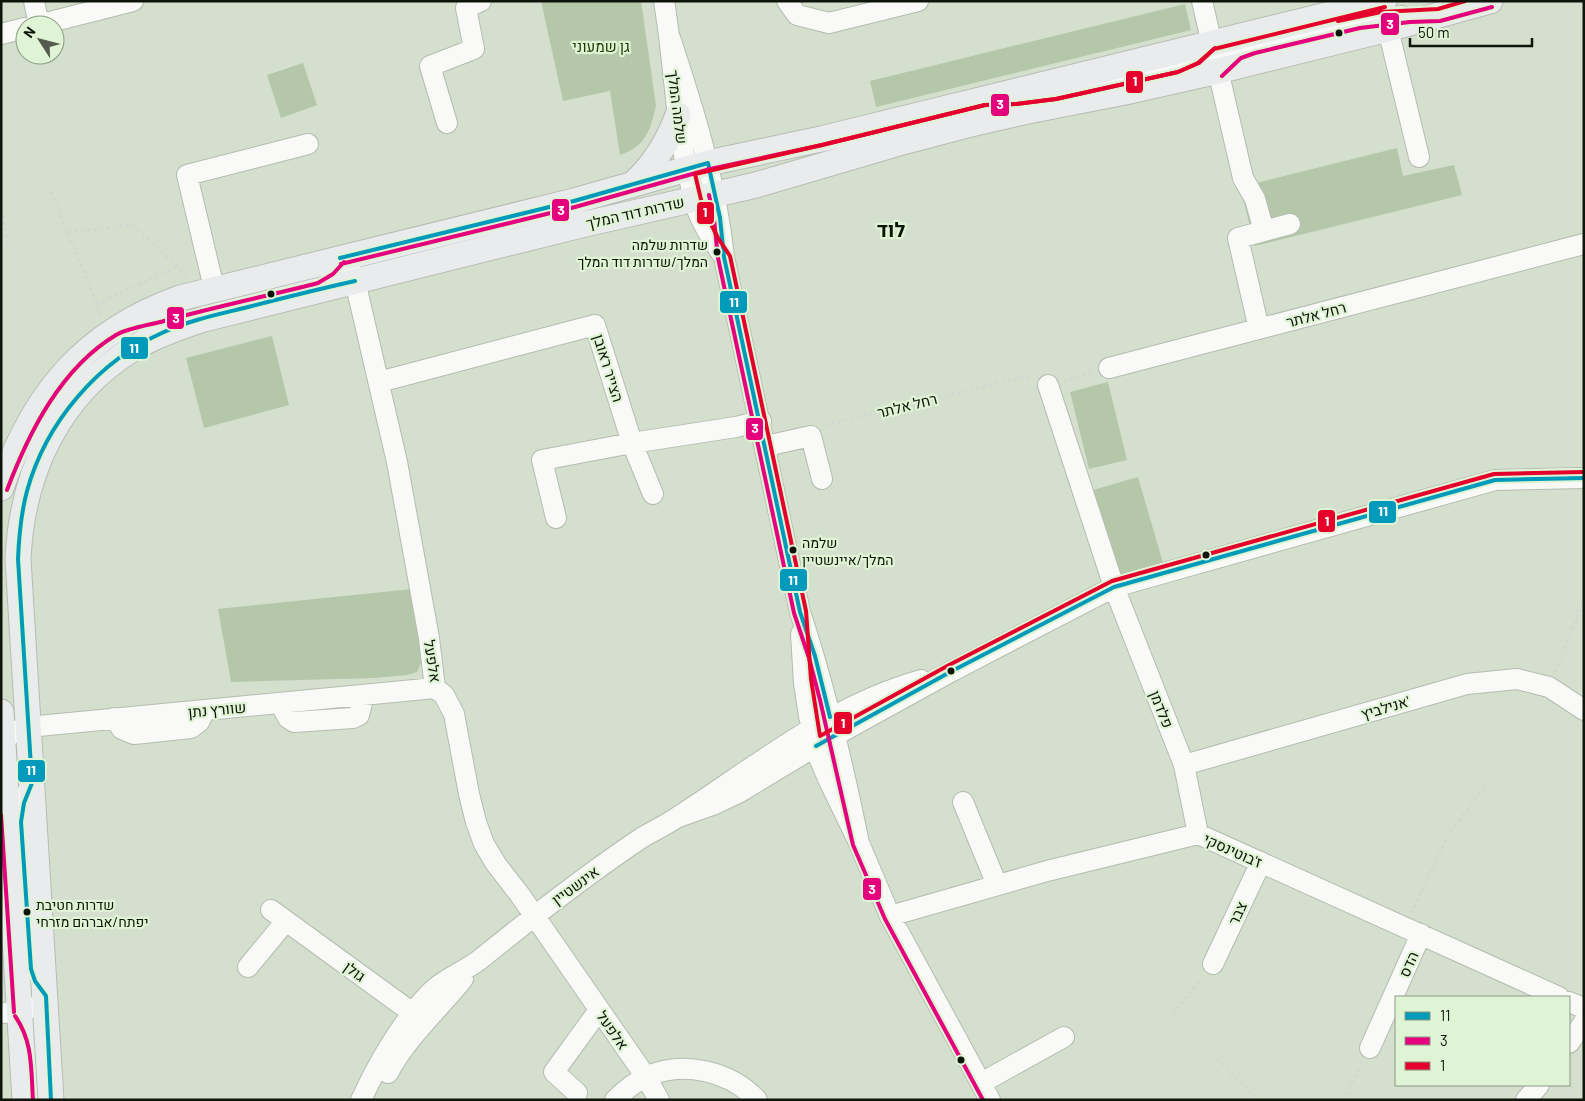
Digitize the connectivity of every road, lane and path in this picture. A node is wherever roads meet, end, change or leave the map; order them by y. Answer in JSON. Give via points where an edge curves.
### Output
{"nodes":[{"id":1,"x":34,"y":1,"type":"edge"},
{"id":2,"x":133,"y":1,"type":"edge"},
{"id":3,"x":481,"y":1,"type":"edge"},
{"id":4,"x":664,"y":1,"type":"edge"},
{"id":5,"x":787,"y":1,"type":"edge"},
{"id":6,"x":918,"y":1,"type":"edge"},
{"id":7,"x":1202,"y":1,"type":"edge"},
{"id":8,"x":1384,"y":1,"type":"edge"},
{"id":9,"x":1490,"y":1,"type":"edge"},
{"id":10,"x":36,"y":15,"type":"edge"},
{"id":11,"x":1439,"y":15,"type":"junction"},
{"id":12,"x":65,"y":18,"type":"edge"},
{"id":13,"x":1388,"y":28,"type":"junction"},
{"id":14,"x":15,"y":30,"type":"edge"},
{"id":15,"x":1,"y":34,"type":"edge"},
{"id":16,"x":670,"y":38,"type":"junction"},
{"id":17,"x":1212,"y":43,"type":"junction"},
{"id":18,"x":1218,"y":71,"type":"junction"},
{"id":19,"x":678,"y":115,"type":"junction"},
{"id":20,"x":447,"y":123,"type":"dead end"},
{"id":21,"x":308,"y":144,"type":"dead end"},
{"id":22,"x":1420,"y":157,"type":"dead end"},
{"id":23,"x":697,"y":166,"type":"junction"},
{"id":24,"x":632,"y":184,"type":"junction"},
{"id":25,"x":51,"y":192,"type":"dead end"},
{"id":26,"x":705,"y":197,"type":"junction"},
{"id":27,"x":1,"y":203,"type":"edge"},
{"id":28,"x":1290,"y":224,"type":"dead end"},
{"id":29,"x":1264,"y":231,"type":"junction"},
{"id":30,"x":68,"y":232,"type":"junction"},
{"id":31,"x":8,"y":244,"type":"dead end"},
{"id":32,"x":1584,"y":244,"type":"edge"},
{"id":33,"x":340,"y":258,"type":"junction"},
{"id":34,"x":178,"y":266,"type":"junction"},
{"id":35,"x":355,"y":280,"type":"junction"},
{"id":36,"x":209,"y":290,"type":"junction"},
{"id":37,"x":97,"y":304,"type":"junction"},
{"id":38,"x":1259,"y":329,"type":"junction"},
{"id":39,"x":112,"y":330,"type":"junction"},
{"id":40,"x":1109,"y":368,"type":"joint"},
{"id":41,"x":379,"y":382,"type":"junction"},
{"id":42,"x":1048,"y":385,"type":"junction"},
{"id":43,"x":761,"y":421,"type":"junction"},
{"id":44,"x":821,"y":426,"type":"dead end"},
{"id":45,"x":632,"y":443,"type":"junction"},
{"id":46,"x":766,"y":446,"type":"junction"},
{"id":47,"x":1584,"y":478,"type":"edge"},
{"id":48,"x":822,"y":479,"type":"dead end"},
{"id":49,"x":1,"y":488,"type":"edge"},
{"id":50,"x":653,"y":494,"type":"dead end"},
{"id":51,"x":556,"y":518,"type":"dead end"},
{"id":52,"x":1114,"y":587,"type":"junction"},
{"id":53,"x":1584,"y":600,"type":"edge"},
{"id":54,"x":800,"y":612,"type":"junction"},
{"id":55,"x":1549,"y":687,"type":"junction"},
{"id":56,"x":435,"y":688,"type":"junction"},
{"id":57,"x":1584,"y":710,"type":"edge"},
{"id":58,"x":1,"y":712,"type":"edge"},
{"id":59,"x":833,"y":726,"type":"junction"},
{"id":60,"x":28,"y":727,"type":"junction"},
{"id":61,"x":814,"y":737,"type":"junction"},
{"id":62,"x":3,"y":741,"type":"junction"},
{"id":63,"x":1184,"y":766,"type":"junction"},
{"id":64,"x":1487,"y":785,"type":"dead end"},
{"id":65,"x":4,"y":786,"type":"edge"},
{"id":66,"x":962,"y":802,"type":"dead end"},
{"id":67,"x":1198,"y":834,"type":"junction"},
{"id":68,"x":859,"y":843,"type":"junction"},
{"id":69,"x":1261,"y":862,"type":"junction"},
{"id":70,"x":997,"y":885,"type":"junction"},
{"id":71,"x":534,"y":915,"type":"junction"},
{"id":72,"x":890,"y":916,"type":"junction"},
{"id":73,"x":1413,"y":931,"type":"junction"},
{"id":74,"x":1213,"y":964,"type":"joint"},
{"id":75,"x":248,"y":967,"type":"dead end"},
{"id":76,"x":46,"y":996,"type":"junction"},
{"id":77,"x":1557,"y":996,"type":"edge"},
{"id":78,"x":1570,"y":1002,"type":"edge"},
{"id":79,"x":1584,"y":1008,"type":"edge"},
{"id":80,"x":600,"y":1010,"type":"junction"},
{"id":81,"x":10,"y":1012,"type":"edge"},
{"id":82,"x":1173,"y":1014,"type":"dead end"},
{"id":83,"x":418,"y":1017,"type":"junction"},
{"id":84,"x":1584,"y":1022,"type":"edge"},
{"id":85,"x":1064,"y":1036,"type":"dead end"},
{"id":86,"x":1570,"y":1042,"type":"edge"},
{"id":87,"x":1370,"y":1048,"type":"joint"},
{"id":88,"x":1217,"y":1059,"type":"dead end"},
{"id":89,"x":646,"y":1077,"type":"junction"},
{"id":90,"x":1538,"y":1086,"type":"edge"},
{"id":91,"x":985,"y":1091,"type":"edge"},
{"id":92,"x":578,"y":1093,"type":"dead end"},
{"id":93,"x":25,"y":1100,"type":"edge"},
{"id":94,"x":39,"y":1100,"type":"edge"},
{"id":95,"x":51,"y":1100,"type":"edge"},
{"id":96,"x":361,"y":1100,"type":"edge"},
{"id":97,"x":375,"y":1100,"type":"edge"},
{"id":98,"x":615,"y":1100,"type":"edge"},
{"id":99,"x":659,"y":1100,"type":"edge"},
{"id":100,"x":758,"y":1100,"type":"edge"},
{"id":101,"x":1259,"y":1100,"type":"edge"},
{"id":102,"x":1343,"y":1100,"type":"edge"},
{"id":103,"x":1526,"y":1100,"type":"edge"}],
"edges":[{"from":1,"to":10,"type":"street"},
{"from":2,"to":12,"type":"street"},
{"from":3,"to":20,"type":"street","via":[[466,8],[474,49],[430,66]]},
{"from":4,"to":16,"type":"street","name":"שלמה המלך"},
{"from":5,"to":6,"type":"street","via":[[797,15],[829,22]]},
{"from":7,"to":17,"type":"street"},
{"from":8,"to":17,"type":"main road","name":"שדרות דוד המלך"},
{"from":9,"to":11,"type":"main road","name":"שדרות דוד המלך"},
{"from":11,"to":13,"type":"main road","name":"שדרות דוד המלך"},
{"from":11,"to":18,"type":"street","via":[[1359,22],[1253,47],[1238,53]]},
{"from":13,"to":18,"type":"main road","name":"שדרות דוד המלך"},
{"from":13,"to":22,"type":"street"},
{"from":14,"to":15,"type":"street"},
{"from":16,"to":19,"type":"street","name":"שלמה המלך"},
{"from":16,"to":23,"type":"street","name":"שלמה המלך","via":[[691,99]]},
{"from":17,"to":18,"type":"street"},
{"from":17,"to":23,"type":"main road","name":"שדרות דוד המלך","via":[[821,139]]},
{"from":18,"to":26,"type":"main road","name":"שדרות דוד המלך","via":[[975,123]]},
{"from":18,"to":29,"type":"street","via":[[1243,178],[1255,199]]},
{"from":19,"to":23,"type":"street","name":"שלמה המלך"},
{"from":19,"to":24,"type":"main road","via":[[660,154]]},
{"from":21,"to":36,"type":"street","via":[[187,175]]},
{"from":23,"to":24,"type":"main road","name":"שדרות דוד המלך"},
{"from":23,"to":26,"type":"street","name":"שלמה המלך"},
{"from":24,"to":33,"type":"main road","name":"שדרות דוד המלך"},
{"from":25,"to":30,"type":"path"},
{"from":26,"to":35,"type":"main road","name":"שדרות דוד המלך"},
{"from":26,"to":43,"type":"street","name":"שלמה המלך","via":[[720,218],[724,257]]},
{"from":27,"to":31,"type":"path"},
{"from":28,"to":29,"type":"street"},
{"from":29,"to":38,"type":"street","via":[[1238,238]]},
{"from":30,"to":34,"type":"path","via":[[133,225]]},
{"from":30,"to":37,"type":"path"},
{"from":32,"to":38,"type":"street","name":"רחל אלתר"},
{"from":33,"to":35,"type":"street","name":"אלפעל","via":[[350,268]]},
{"from":33,"to":36,"type":"main road","name":"שדרות דוד המלך"},
{"from":33,"to":39,"type":"street","via":[[316,277]]},
{"from":34,"to":36,"type":"path"},
{"from":34,"to":37,"type":"path"},
{"from":35,"to":41,"type":"street","name":"אלפעל"},
{"from":35,"to":60,"type":"main road","name":"שדרות דוד המלך","via":[[164,332],[111,364],[66,412],[34,469],[19,530]]},
{"from":36,"to":39,"type":"main road","name":"שדרות דוד המלך","via":[[163,304]]},
{"from":37,"to":39,"type":"path"},
{"from":38,"to":40,"type":"street","name":"רחל אלתר"},
{"from":39,"to":49,"type":"main road","name":"שדרות דוד המלך","via":[[74,363],[39,407],[22,436]]},
{"from":40,"to":42,"type":"path"},
{"from":41,"to":45,"type":"street","name":"הצייר ראובן","via":[[596,325]]},
{"from":41,"to":56,"type":"street","name":"אלפעל","via":[[397,462]]},
{"from":42,"to":44,"type":"path","name":"רחל אלתר","via":[[1027,376]]},
{"from":42,"to":52,"type":"street"},
{"from":43,"to":45,"type":"street"},
{"from":43,"to":46,"type":"street","name":"שלמה המלך"},
{"from":45,"to":50,"type":"street"},
{"from":45,"to":51,"type":"street","via":[[542,460]]},
{"from":46,"to":48,"type":"street","via":[[811,436]]},
{"from":46,"to":54,"type":"street","name":"שלמה המלך"},
{"from":47,"to":52,"type":"street","name":"אינשטיין","via":[[1496,480]]},
{"from":52,"to":59,"type":"street","name":"אינשטיין","via":[[952,671],[879,693]]},
{"from":52,"to":63,"type":"street","name":"פלדמן"},
{"from":53,"to":55,"type":"path"},
{"from":54,"to":59,"type":"street","name":"שלמה המלך"},
{"from":54,"to":61,"type":"street","name":"שלמה המלך","via":[[804,683]]},
{"from":55,"to":57,"type":"street","name":"אנילביץ'"},
{"from":55,"to":63,"type":"street","name":"אנילביץ'","via":[[1517,679],[1467,684]]},
{"from":56,"to":60,"type":"street","name":"שוורץ נתן"},
{"from":56,"to":71,"type":"street","name":"אלפעל","via":[[444,695],[454,714],[469,794],[484,844]]},
{"from":58,"to":62,"type":"main road"},
{"from":59,"to":61,"type":"street","name":"אינשטיין"},
{"from":59,"to":68,"type":"street","name":"שלמה המלך"},
{"from":60,"to":62,"type":"street","name":"שוורץ נתן","via":[[15,731]]},
{"from":60,"to":76,"type":"main road","name":"שדרות דוד המלך"},
{"from":61,"to":68,"type":"street","name":"שלמה המלך","via":[[829,781]]},
{"from":61,"to":71,"type":"street","name":"אינשטיין","via":[[756,763],[579,881]]},
{"from":62,"to":65,"type":"main road"},
{"from":63,"to":67,"type":"street","name":"פלדמן"},
{"from":64,"to":73,"type":"path","via":[[1450,832]]},
{"from":65,"to":81,"type":"main road"},
{"from":66,"to":70,"type":"street"},
{"from":67,"to":69,"type":"street","name":"ז'בוטינסקי"},
{"from":67,"to":70,"type":"street","name":"ז'בוטינסקי"},
{"from":68,"to":72,"type":"street","name":"שלמה המלך"},
{"from":69,"to":73,"type":"street","name":"ז'בוטינסקי"},
{"from":69,"to":74,"type":"street","name":"צבר"},
{"from":70,"to":72,"type":"street","name":"ז'בוטינסקי"},
{"from":71,"to":80,"type":"street","name":"אלפעל"},
{"from":71,"to":83,"type":"street","name":"אינשטיין","via":[[477,962],[438,986]]},
{"from":72,"to":91,"type":"street","name":"שלמה המלך"},
{"from":73,"to":77,"type":"street","name":"ז'בוטינסקי"},
{"from":73,"to":87,"type":"street","name":"הדס"},
{"from":74,"to":82,"type":"path"},
{"from":75,"to":83,"type":"street","name":"גולן","via":[[279,915]]},
{"from":76,"to":81,"type":"street","via":[[32,1008]]},
{"from":76,"to":95,"type":"main road","name":"שדרות דוד המלך"},
{"from":78,"to":79,"type":"street"},
{"from":80,"to":89,"type":"street","name":"אלפעל"},
{"from":80,"to":92,"type":"street","via":[[554,1072]]},
{"from":81,"to":93,"type":"main road"},
{"from":81,"to":94,"type":"street","via":[[29,1025],[34,1036]]},
{"from":83,"to":96,"type":"street","name":"אינשטיין","via":[[376,1067]]},
{"from":83,"to":97,"type":"street","name":"אינשטיין"},
{"from":84,"to":86,"type":"street"},
{"from":85,"to":91,"type":"street"},
{"from":87,"to":102,"type":"path"},
{"from":88,"to":101,"type":"path"},
{"from":89,"to":98,"type":"street"},
{"from":89,"to":99,"type":"street","name":"אלפעל"},
{"from":89,"to":100,"type":"street","via":[[666,1070],[704,1071],[733,1080]]},
{"from":90,"to":103,"type":"street"}]}
